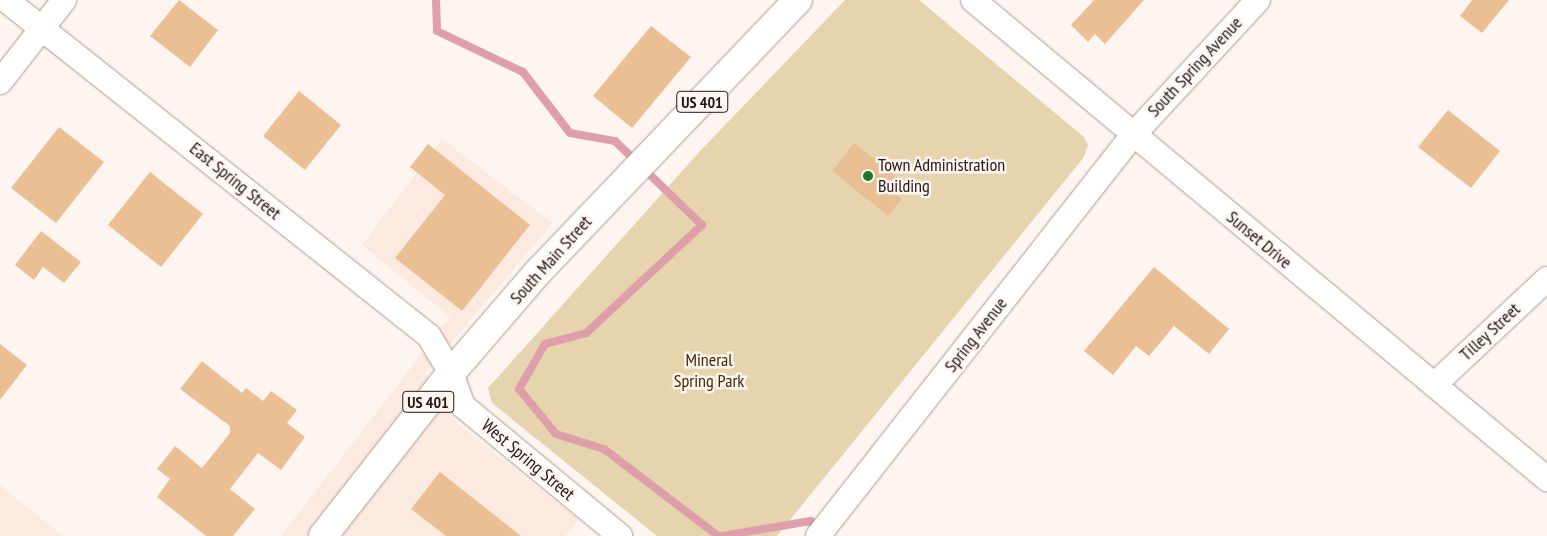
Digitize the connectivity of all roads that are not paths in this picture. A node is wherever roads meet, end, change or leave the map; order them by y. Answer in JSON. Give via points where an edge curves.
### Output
{"nodes":[{"id":1,"x":6,"y":0,"type":"edge"},
{"id":2,"x":64,"y":0,"type":"edge"},
{"id":3,"x":798,"y":0,"type":"edge"},
{"id":4,"x":973,"y":0,"type":"edge"},
{"id":5,"x":1258,"y":0,"type":"edge"},
{"id":6,"x":42,"y":28,"type":"junction"},
{"id":7,"x":0,"y":82,"type":"edge"},
{"id":8,"x":1134,"y":135,"type":"junction"},
{"id":9,"x":1547,"y":279,"type":"edge"},
{"id":10,"x":451,"y":373,"type":"junction"},
{"id":11,"x":1434,"y":385,"type":"junction"},
{"id":12,"x":1547,"y":479,"type":"edge"},
{"id":13,"x":323,"y":536,"type":"edge"},
{"id":14,"x":620,"y":536,"type":"edge"},
{"id":15,"x":818,"y":536,"type":"edge"}],
"edges":[{"from":1,"to":6,"type":"street","name":"East Spring Street"},
{"from":2,"to":6,"type":"street"},
{"from":3,"to":10,"type":"main road","name":"South Main Street","number":"US 401","via":[[551,258]]},
{"from":4,"to":8,"type":"street","name":"Sunset Drive"},
{"from":5,"to":8,"type":"street","name":"South Spring Avenue"},
{"from":6,"to":7,"type":"street"},
{"from":6,"to":10,"type":"street","name":"East Spring Street","via":[[429,336]]},
{"from":8,"to":11,"type":"street","name":"Sunset Drive"},
{"from":8,"to":15,"type":"street","name":"Spring Avenue"},
{"from":9,"to":11,"type":"street","name":"Tilley Street"},
{"from":10,"to":13,"type":"main road","name":"South Main Street","number":"US 401"},
{"from":10,"to":14,"type":"street","name":"West Spring Street","via":[[462,406]]},
{"from":11,"to":12,"type":"street","name":"Sunset Drive"}]}
